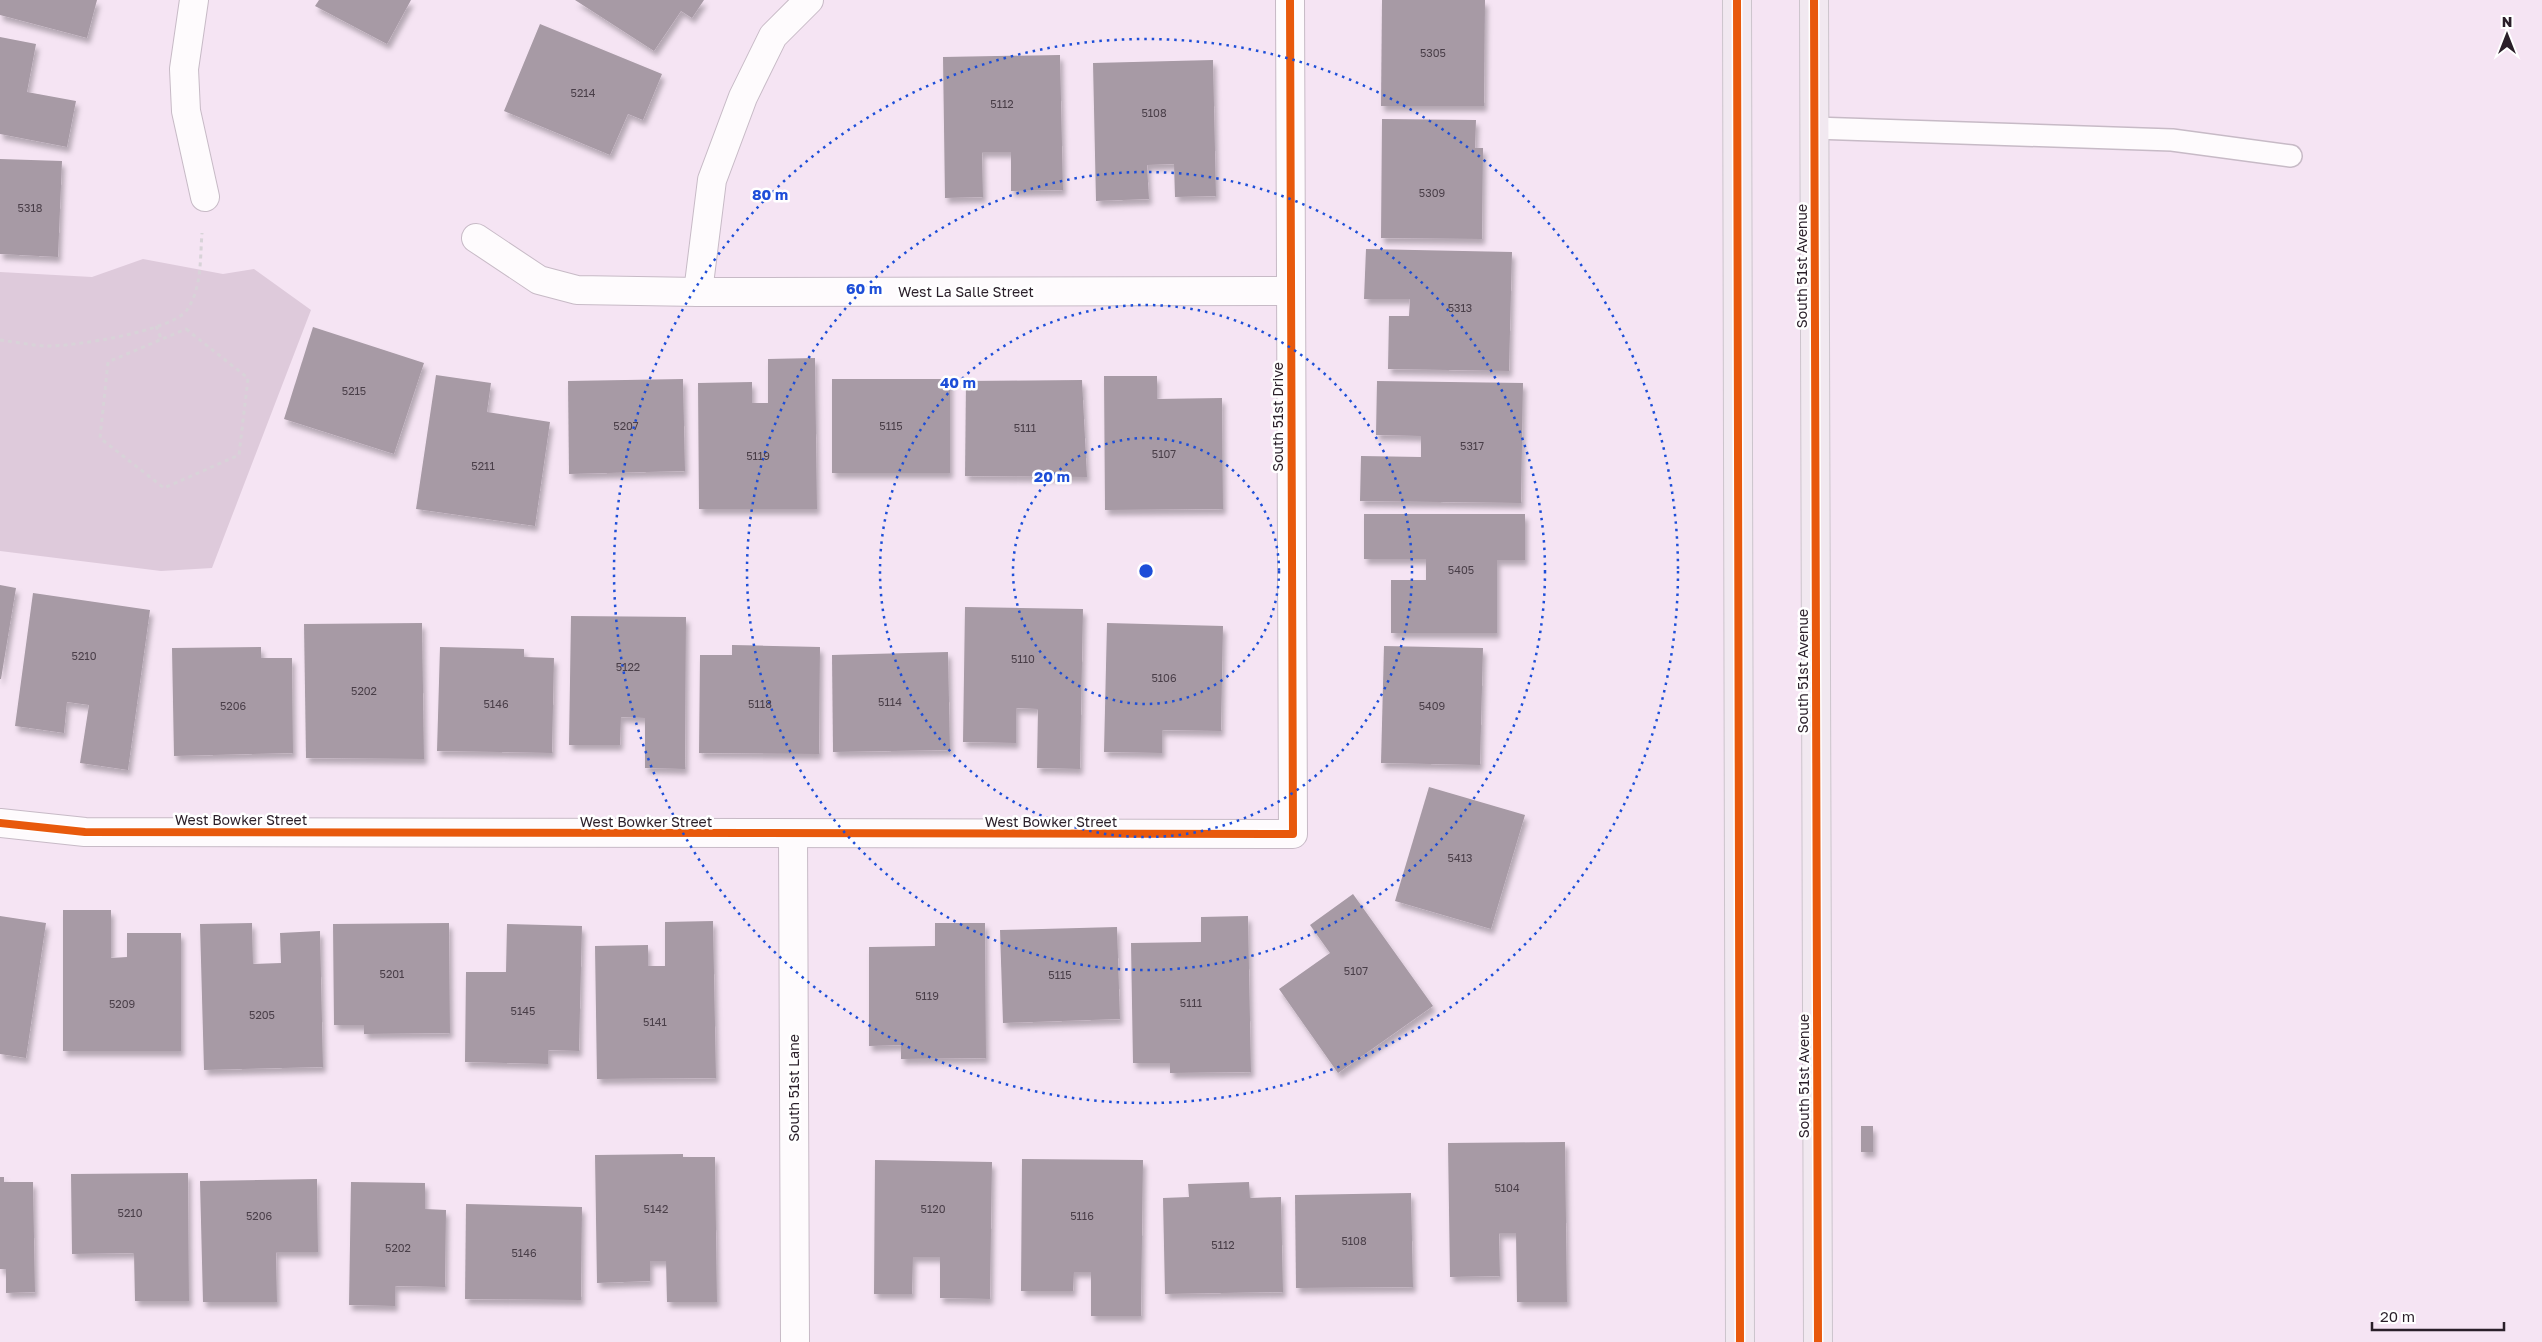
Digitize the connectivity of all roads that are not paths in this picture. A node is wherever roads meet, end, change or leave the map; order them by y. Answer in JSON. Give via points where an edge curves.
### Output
{"nodes":[{"id":1,"x":194,"y":0,"type":"edge"},
{"id":2,"x":809,"y":0,"type":"edge"},
{"id":3,"x":1290,"y":0,"type":"edge"},
{"id":4,"x":1737,"y":0,"type":"edge"},
{"id":5,"x":1814,"y":0,"type":"edge"},
{"id":6,"x":1814,"y":128,"type":"junction"},
{"id":7,"x":2291,"y":156,"type":"dead end"},
{"id":8,"x":205,"y":197,"type":"road end"},
{"id":9,"x":476,"y":238,"type":"dead end"},
{"id":10,"x":1290,"y":291,"type":"junction"},
{"id":11,"x":698,"y":292,"type":"junction"},
{"id":12,"x":0,"y":823,"type":"edge"},
{"id":13,"x":793,"y":834,"type":"junction"},
{"id":14,"x":1293,"y":834,"type":"joint"},
{"id":15,"x":796,"y":1342,"type":"edge"},
{"id":16,"x":1740,"y":1342,"type":"edge"},
{"id":17,"x":1818,"y":1342,"type":"edge"}],
"edges":[{"from":1,"to":8,"type":"street","via":[[184,69],[186,112]]},
{"from":2,"to":11,"type":"street","via":[[774,36],[743,97],[712,180]]},
{"from":3,"to":10,"type":"street","name":"South 51st Drive"},
{"from":4,"to":16,"type":"main road"},
{"from":5,"to":6,"type":"main road","name":"South 51st Avenue"},
{"from":6,"to":7,"type":"lane","via":[[2172,140]]},
{"from":6,"to":17,"type":"main road","name":"South 51st Avenue"},
{"from":9,"to":11,"type":"street","name":"West La Salle Street","via":[[539,280],[578,290]]},
{"from":10,"to":11,"type":"street","name":"West La Salle Street"},
{"from":10,"to":14,"type":"street","name":"South 51st Drive"},
{"from":12,"to":13,"type":"street","name":"West Bowker Street","via":[[85,832]]},
{"from":13,"to":14,"type":"street","name":"West Bowker Street"},
{"from":13,"to":15,"type":"street","name":"South 51st Lane"}]}
